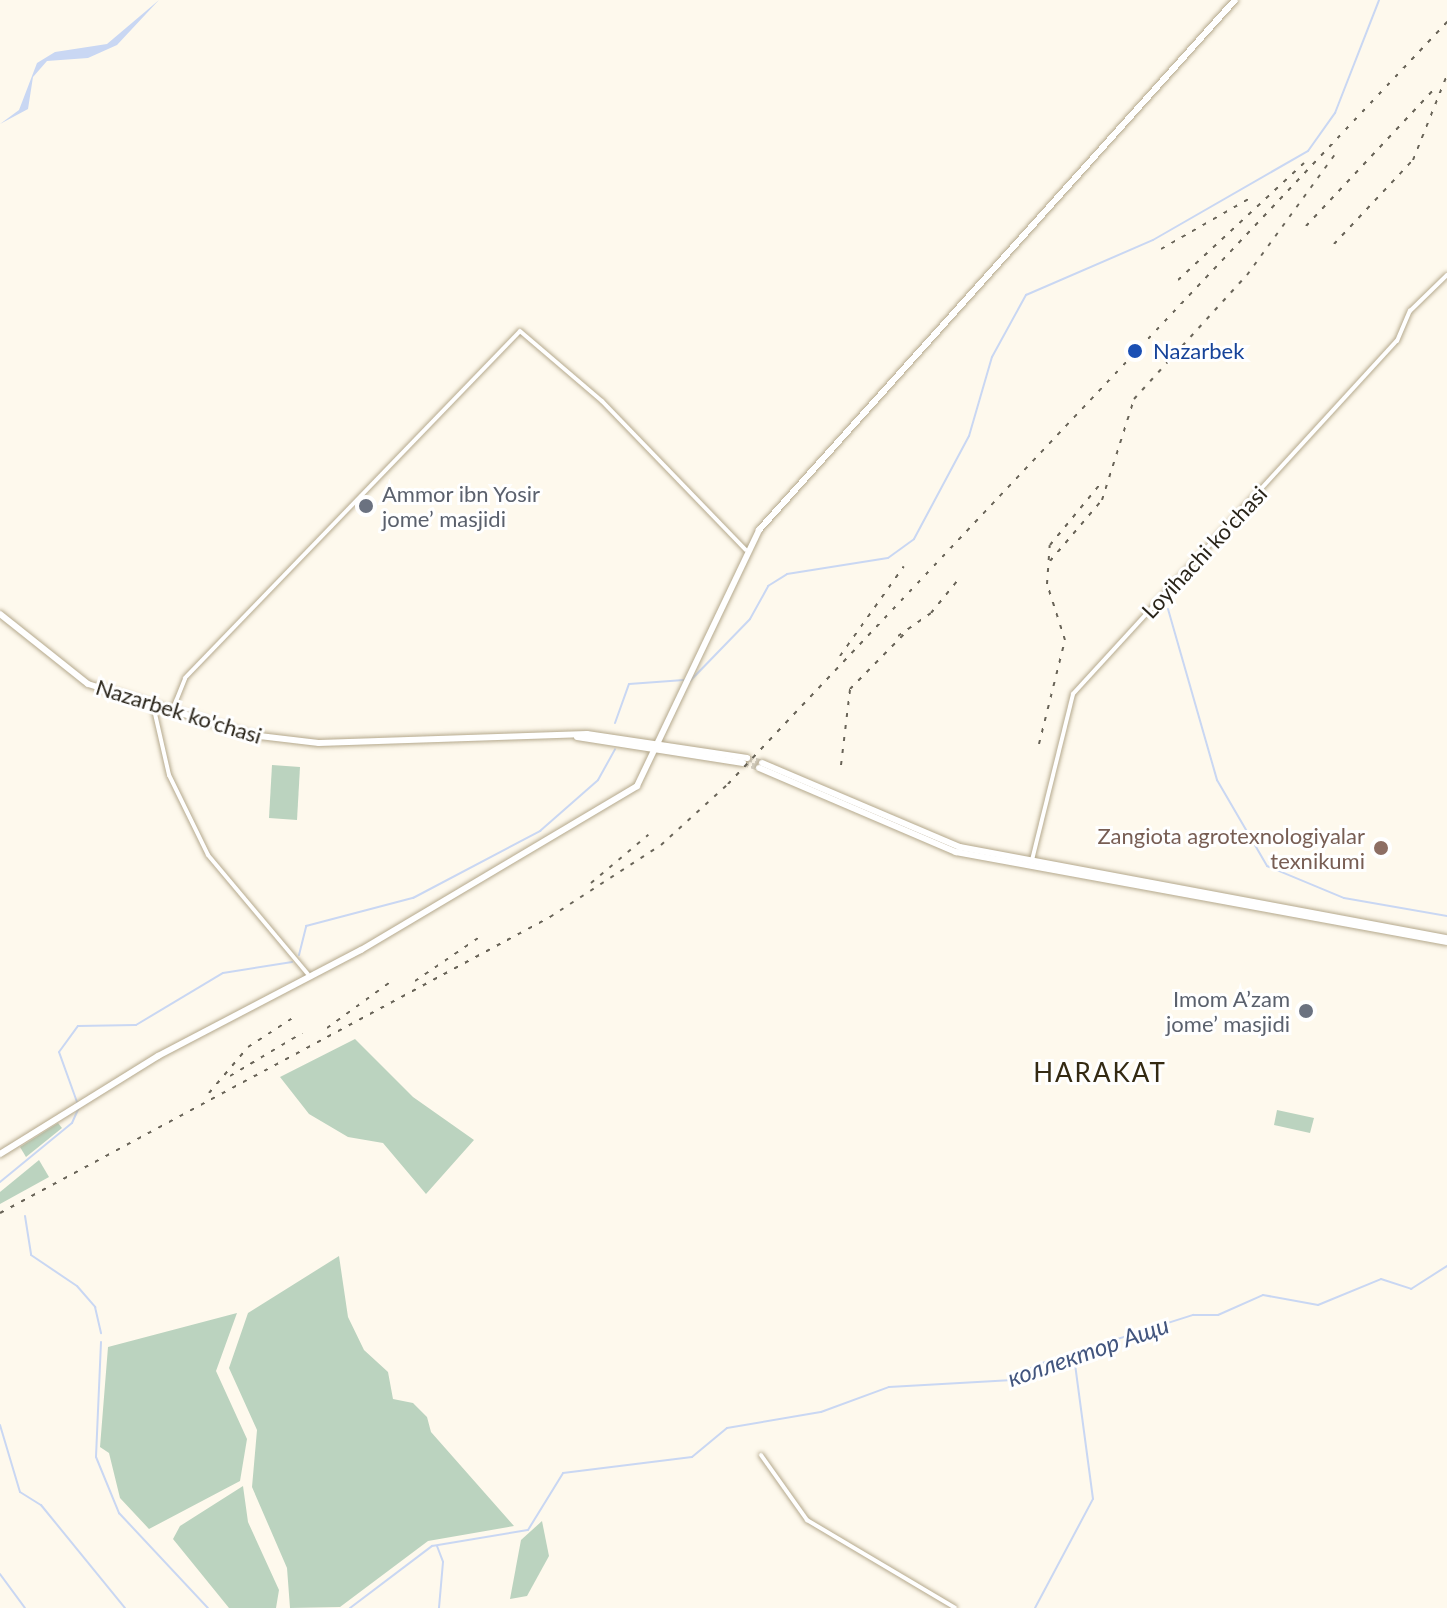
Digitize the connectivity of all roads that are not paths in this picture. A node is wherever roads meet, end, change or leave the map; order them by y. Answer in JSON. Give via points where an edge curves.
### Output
{"nodes":[{"id":1,"x":1235,"y":0,"type":"edge"},
{"id":2,"x":1447,"y":275,"type":"edge"},
{"id":3,"x":746,"y":550,"type":"junction"},
{"id":4,"x":0,"y":614,"type":"edge"},
{"id":5,"x":153,"y":704,"type":"junction"},
{"id":6,"x":172,"y":711,"type":"junction"},
{"id":7,"x":655,"y":745,"type":"junction"},
{"id":8,"x":745,"y":761,"type":"tunnel mouth"},
{"id":9,"x":761,"y":766,"type":"tunnel mouth"},
{"id":10,"x":1031,"y":864,"type":"junction"},
{"id":11,"x":1447,"y":940,"type":"edge"},
{"id":12,"x":308,"y":974,"type":"junction"},
{"id":13,"x":0,"y":1154,"type":"edge"},
{"id":14,"x":761,"y":1455,"type":"dead end"},
{"id":15,"x":955,"y":1608,"type":"edge"}],
"edges":[{"from":1,"to":3,"type":"main road","via":[[822,455]]},
{"from":2,"to":10,"type":"street","name":"Loyihachi ko'chasi","via":[[1410,311],[1397,341],[1073,694]]},
{"from":3,"to":6,"type":"street","via":[[602,401],[520,331],[185,678]]},
{"from":3,"to":7,"type":"main road"},
{"from":4,"to":5,"type":"main road","name":"Nazarbek ko'chasi","via":[[82,680]]},
{"from":5,"to":6,"type":"main road","name":"Nazarbek ko'chasi"},
{"from":5,"to":12,"type":"street","via":[[169,775],[208,855]]},
{"from":6,"to":7,"type":"main road","name":"Nazarbek ko'chasi","via":[[297,742],[574,736]]},
{"from":7,"to":8,"type":"main road","name":"Nazarbek ko'chasi"},
{"from":7,"to":12,"type":"main road","via":[[644,778],[628,793]]},
{"from":9,"to":10,"type":"main road","via":[[924,842]]},
{"from":10,"to":11,"type":"main road"},
{"from":12,"to":13,"type":"main road","via":[[72,1107]]},
{"from":14,"to":15,"type":"street","via":[[807,1520]]}]}
